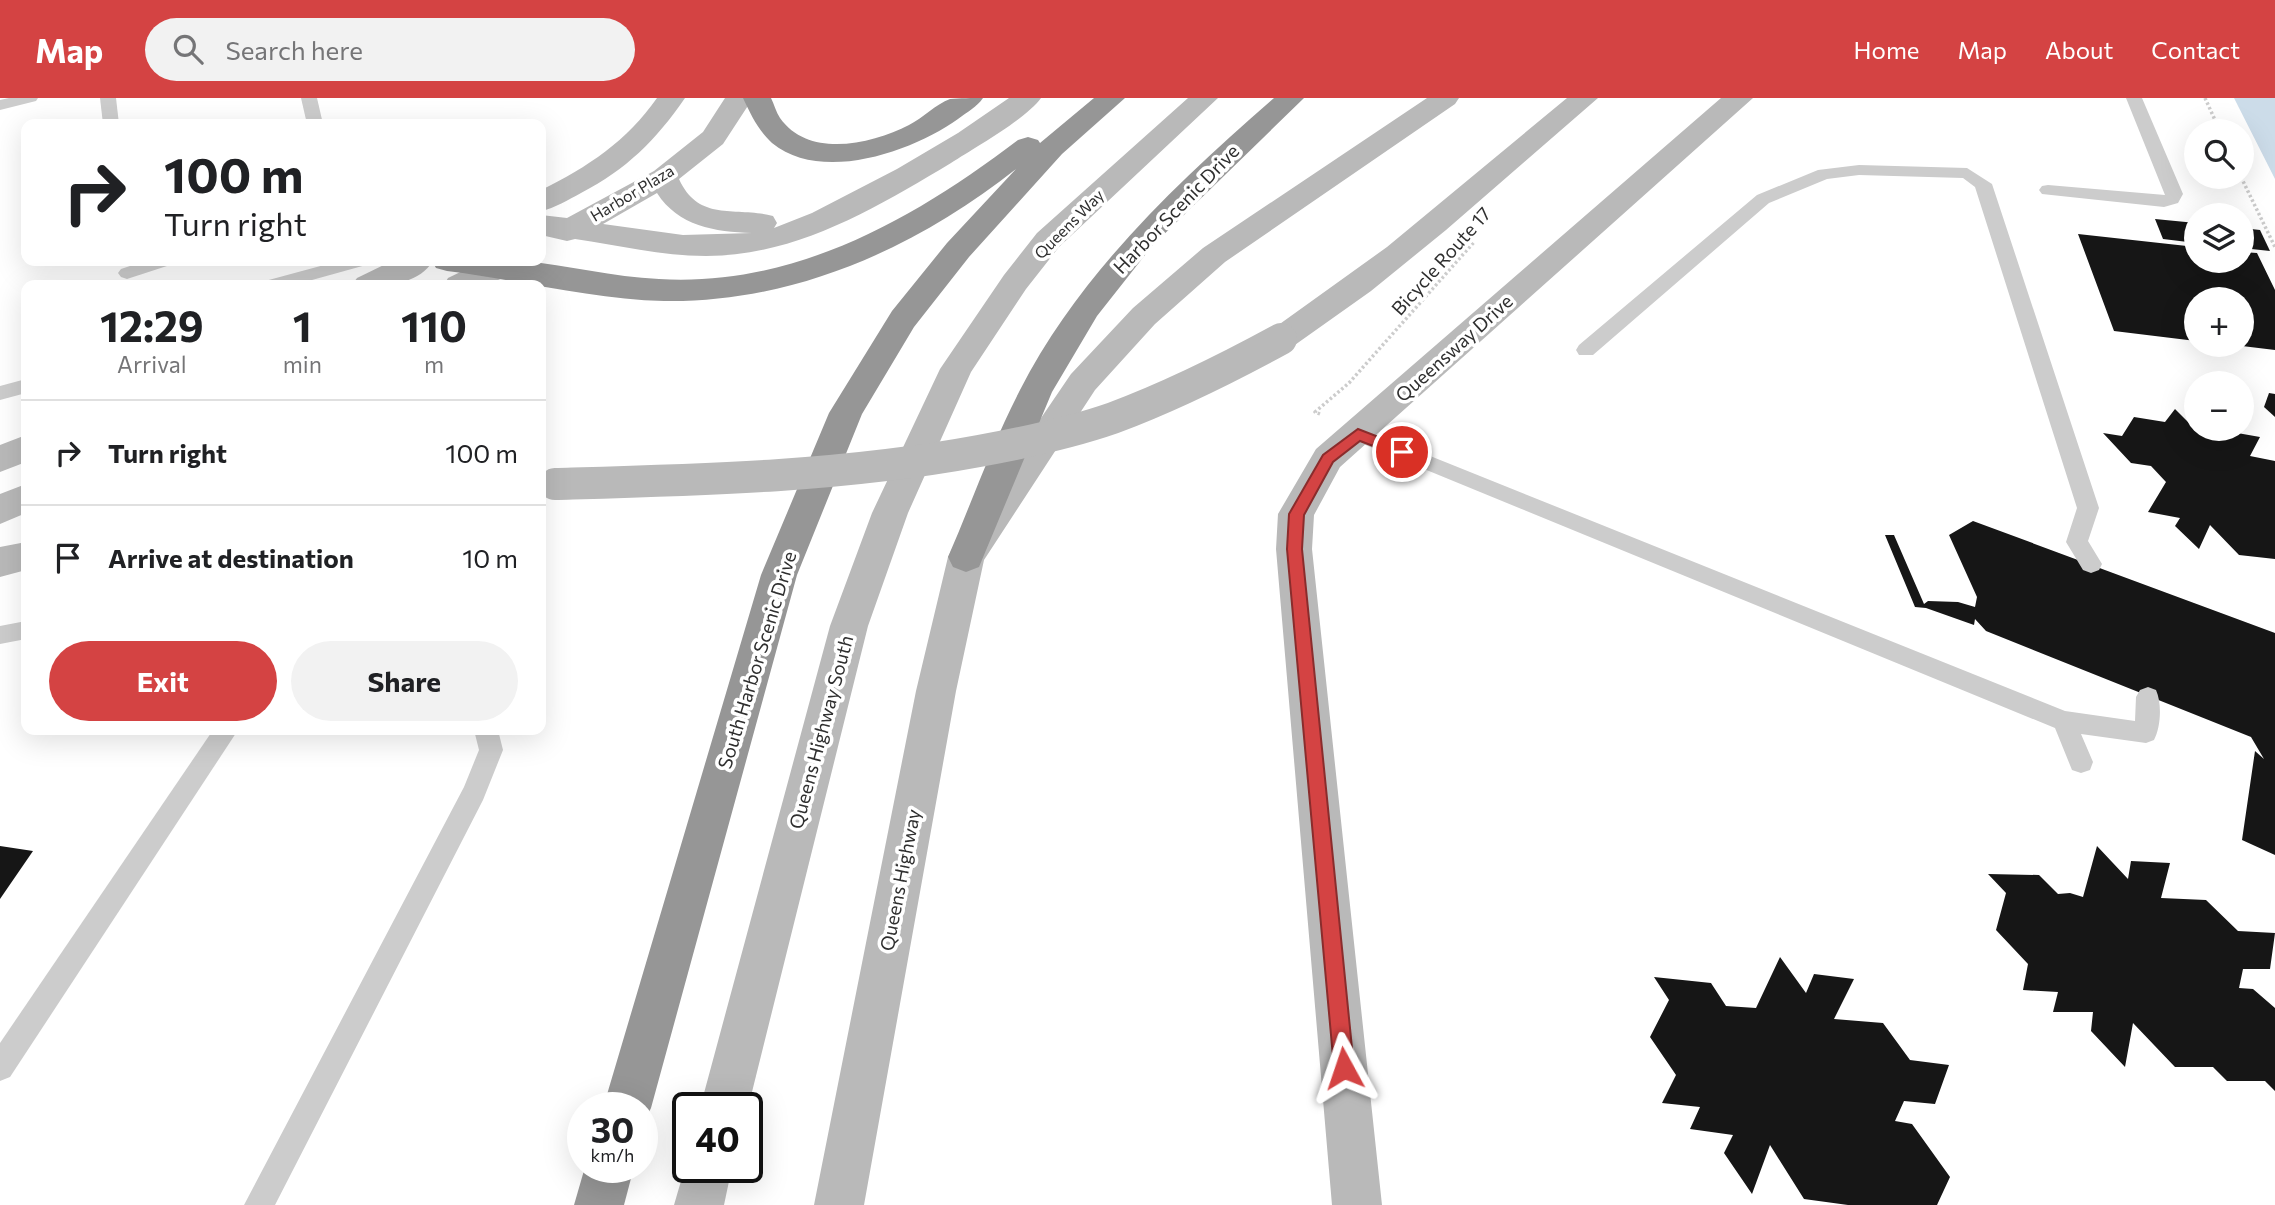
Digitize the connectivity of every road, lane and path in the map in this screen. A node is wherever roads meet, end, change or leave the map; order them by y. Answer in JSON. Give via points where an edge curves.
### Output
{"nodes":[{"id":1,"x":30,"y":98,"type":"edge"},
{"id":2,"x":108,"y":98,"type":"edge"},
{"id":3,"x":309,"y":98,"type":"edge"},
{"id":4,"x":671,"y":98,"type":"edge"},
{"id":5,"x":739,"y":98,"type":"edge"},
{"id":6,"x":757,"y":98,"type":"edge"},
{"id":7,"x":969,"y":98,"type":"edge"},
{"id":8,"x":1027,"y":98,"type":"edge"},
{"id":9,"x":1086,"y":98,"type":"edge"},
{"id":10,"x":1111,"y":98,"type":"edge"},
{"id":11,"x":1204,"y":98,"type":"edge"},
{"id":12,"x":1290,"y":98,"type":"edge"},
{"id":13,"x":1445,"y":98,"type":"edge"},
{"id":14,"x":1584,"y":98,"type":"edge"},
{"id":15,"x":1739,"y":98,"type":"edge"},
{"id":16,"x":2134,"y":98,"type":"edge"},
{"id":17,"x":2205,"y":98,"type":"edge"},
{"id":18,"x":0,"y":105,"type":"edge"},
{"id":19,"x":110,"y":119,"type":"edge"},
{"id":20,"x":314,"y":119,"type":"edge"},
{"id":21,"x":2215,"y":119,"type":"edge"},
{"id":22,"x":664,"y":177,"type":"junction"},
{"id":23,"x":888,"y":187,"type":"junction"},
{"id":24,"x":2247,"y":189,"type":"edge"},
{"id":25,"x":2048,"y":190,"type":"dead end"},
{"id":26,"x":546,"y":198,"type":"edge"},
{"id":27,"x":546,"y":225,"type":"edge"},
{"id":28,"x":574,"y":227,"type":"junction"},
{"id":29,"x":1477,"y":239,"type":"dead end"},
{"id":30,"x":546,"y":241,"type":"edge"},
{"id":31,"x":2275,"y":247,"type":"edge"},
{"id":32,"x":149,"y":266,"type":"edge"},
{"id":33,"x":342,"y":266,"type":"edge"},
{"id":34,"x":408,"y":266,"type":"edge"},
{"id":35,"x":497,"y":266,"type":"edge"},
{"id":36,"x":520,"y":266,"type":"edge"},
{"id":37,"x":127,"y":273,"type":"edge"},
{"id":38,"x":290,"y":280,"type":"edge"},
{"id":39,"x":378,"y":280,"type":"edge"},
{"id":40,"x":469,"y":280,"type":"edge"},
{"id":41,"x":1586,"y":350,"type":"dead end"},
{"id":42,"x":956,"y":369,"type":"joint"},
{"id":43,"x":21,"y":387,"type":"edge"},
{"id":44,"x":0,"y":393,"type":"edge"},
{"id":45,"x":1358,"y":434,"type":"junction"},
{"id":46,"x":21,"y":450,"type":"edge"},
{"id":47,"x":0,"y":460,"type":"edge"},
{"id":48,"x":546,"y":484,"type":"edge"},
{"id":49,"x":21,"y":500,"type":"edge"},
{"id":50,"x":0,"y":510,"type":"edge"},
{"id":51,"x":21,"y":557,"type":"edge"},
{"id":52,"x":966,"y":557,"type":"junction"},
{"id":53,"x":0,"y":562,"type":"edge"},
{"id":54,"x":2091,"y":564,"type":"dead end"},
{"id":55,"x":21,"y":631,"type":"edge"},
{"id":56,"x":0,"y":635,"type":"edge"},
{"id":57,"x":2148,"y":697,"type":"dead end"},
{"id":58,"x":2064,"y":721,"type":"junction"},
{"id":59,"x":223,"y":735,"type":"edge"},
{"id":60,"x":487,"y":735,"type":"edge"},
{"id":61,"x":2081,"y":762,"type":"dead end"},
{"id":62,"x":0,"y":1067,"type":"edge"},
{"id":63,"x":632,"y":1092,"type":"edge"},
{"id":64,"x":728,"y":1092,"type":"edge"},
{"id":65,"x":605,"y":1183,"type":"edge"},
{"id":66,"x":705,"y":1183,"type":"edge"},
{"id":67,"x":259,"y":1205,"type":"edge"},
{"id":68,"x":599,"y":1205,"type":"edge"},
{"id":69,"x":699,"y":1205,"type":"edge"},
{"id":70,"x":839,"y":1205,"type":"edge"},
{"id":71,"x":1357,"y":1205,"type":"edge"}],
"edges":[{"from":1,"to":18,"type":"lane"},
{"from":2,"to":19,"type":"lane"},
{"from":3,"to":20,"type":"lane"},
{"from":4,"to":26,"type":"main road","name":"Harbor Plaza","via":[[624,156]]},
{"from":5,"to":22,"type":"main road","name":"Harbor Plaza","via":[[713,138]]},
{"from":6,"to":7,"type":"highway","via":[[762,115],[790,144],[849,153],[881,148],[920,131]]},
{"from":8,"to":23,"type":"main road","via":[[966,142]]},
{"from":9,"to":36,"type":"highway","via":[[990,177],[915,223],[858,252],[790,277],[711,291],[660,290]]},
{"from":10,"to":63,"type":"highway","name":"South Harbor Scenic Drive","via":[[1052,148],[958,250],[902,319],[846,413],[779,575]]},
{"from":11,"to":42,"type":"main road","name":"Queens Way","via":[[1048,240]]},
{"from":12,"to":52,"type":"highway","name":"Harbor Scenic Drive","via":[[1142,238],[1085,309],[1037,391]]},
{"from":13,"to":52,"type":"main road","via":[[1235,240],[1144,316],[1083,382]]},
{"from":14,"to":48,"type":"main road","bridge":true,"via":[[1333,304],[1233,369],[1120,415],[967,456],[876,469]]},
{"from":15,"to":45,"type":"main road","name":"Queensway Drive","via":[[1715,114]]},
{"from":16,"to":25,"type":"lane","via":[[2174,194],[2172,199]]},
{"from":17,"to":21,"type":"path"},
{"from":22,"to":23,"type":"main road","via":[[674,201],[690,212],[732,223],[802,215]]},
{"from":22,"to":28,"type":"main road","name":"Harbor Plaza"},
{"from":23,"to":28,"type":"main road","via":[[822,221],[747,244],[665,244]]},
{"from":24,"to":31,"type":"path"},
{"from":27,"to":28,"type":"main road"},
{"from":28,"to":30,"type":"main road","name":"Harbor Plaza"},
{"from":29,"to":45,"type":"path","name":"Bicycle Route 17","via":[[1349,383],[1315,411]]},
{"from":32,"to":37,"type":"lane"},
{"from":33,"to":38,"type":"lane"},
{"from":34,"to":39,"type":"main road"},
{"from":35,"to":40,"type":"main road"},
{"from":41,"to":54,"type":"lane","via":[[1763,199],[1824,174],[1858,170],[1966,173],[1983,184],[2088,508],[2077,542]]},
{"from":42,"to":64,"type":"main road","name":"Queens Highway South","via":[[890,513],[849,626]]},
{"from":43,"to":44,"type":"lane"},
{"from":45,"to":58,"type":"lane"},
{"from":45,"to":71,"type":"main road","name":"Queensway Drive","via":[[1328,458],[1296,514],[1294,549]]},
{"from":46,"to":47,"type":"main road"},
{"from":49,"to":50,"type":"main road"},
{"from":51,"to":53,"type":"main road"},
{"from":52,"to":70,"type":"main road","name":"Queens Highway","via":[[936,691]]},
{"from":55,"to":56,"type":"lane"},
{"from":57,"to":58,"type":"lane","via":[[2146,733]]},
{"from":58,"to":61,"type":"lane"},
{"from":59,"to":62,"type":"lane"},
{"from":60,"to":67,"type":"lane","via":[[491,750],[474,792]]},
{"from":65,"to":68,"type":"highway"},
{"from":66,"to":69,"type":"main road"}]}
